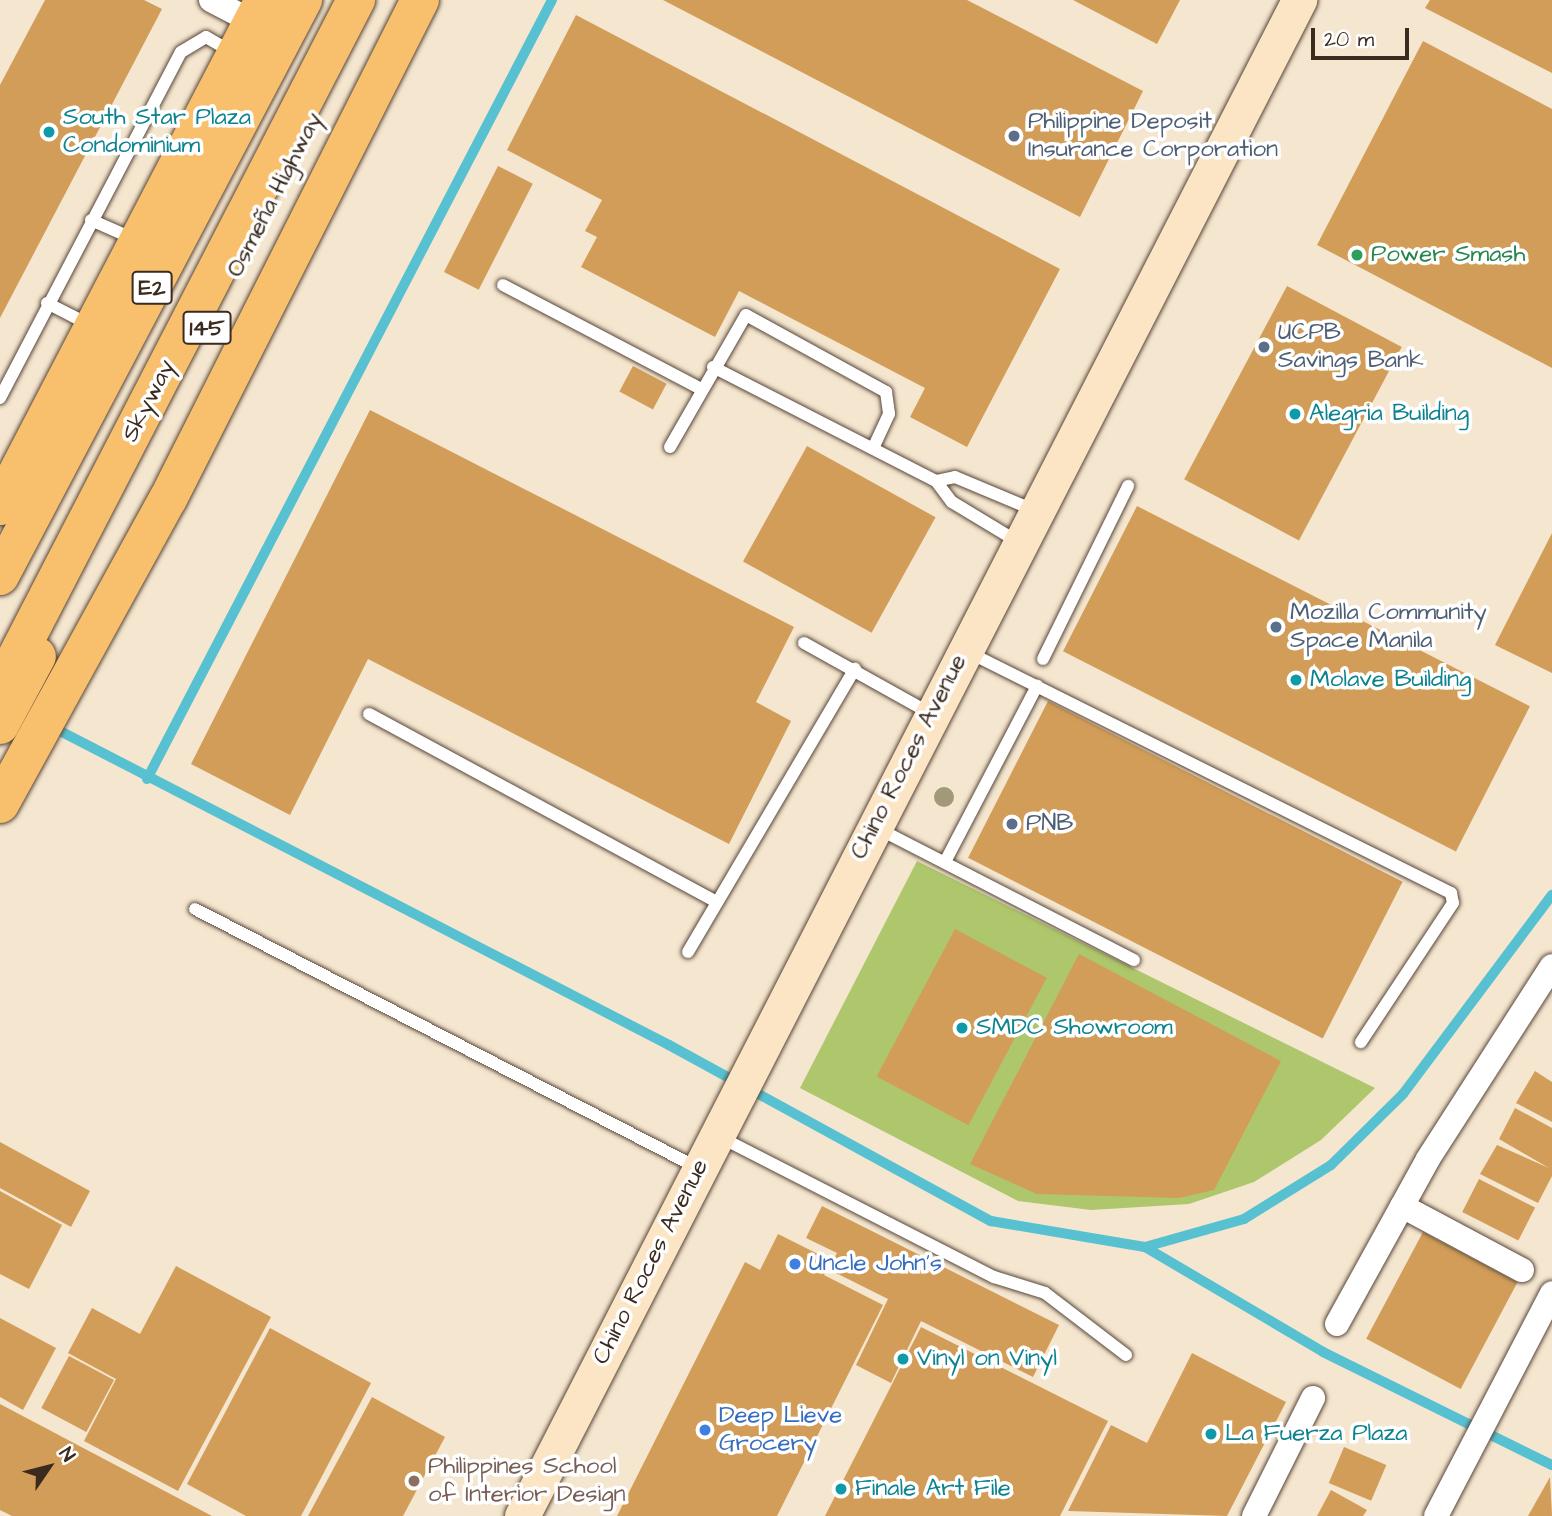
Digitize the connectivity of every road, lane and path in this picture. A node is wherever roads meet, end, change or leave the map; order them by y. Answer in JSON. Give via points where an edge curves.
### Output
{"nodes":[{"id":1,"x":211,"y":0,"type":"edge"},
{"id":2,"x":303,"y":0,"type":"edge"},
{"id":3,"x":356,"y":0,"type":"edge"},
{"id":4,"x":375,"y":0,"type":"edge"},
{"id":5,"x":419,"y":0,"type":"edge"},
{"id":6,"x":1299,"y":0,"type":"edge"},
{"id":7,"x":251,"y":25,"type":"edge"},
{"id":8,"x":91,"y":220,"type":"junction"},
{"id":9,"x":138,"y":240,"type":"junction"},
{"id":10,"x":503,"y":285,"type":"dead end"},
{"id":11,"x":47,"y":303,"type":"junction"},
{"id":12,"x":93,"y":326,"type":"junction"},
{"id":13,"x":713,"y":367,"type":"junction"},
{"id":14,"x":701,"y":388,"type":"junction"},
{"id":15,"x":0,"y":398,"type":"edge"},
{"id":16,"x":670,"y":447,"type":"dead end"},
{"id":17,"x":873,"y":449,"type":"junction"},
{"id":18,"x":936,"y":481,"type":"junction"},
{"id":19,"x":1128,"y":486,"type":"dead end"},
{"id":20,"x":3,"y":493,"type":"edge"},
{"id":21,"x":1037,"y":511,"type":"junction"},
{"id":22,"x":1021,"y":543,"type":"junction"},
{"id":23,"x":0,"y":576,"type":"edge"},
{"id":24,"x":804,"y":643,"type":"dead end"},
{"id":25,"x":963,"y":649,"type":"junction"},
{"id":26,"x":1043,"y":659,"type":"dead end"},
{"id":27,"x":855,"y":669,"type":"junction"},
{"id":28,"x":1037,"y":686,"type":"junction"},
{"id":29,"x":0,"y":690,"type":"edge"},
{"id":30,"x":369,"y":713,"type":"dead end"},
{"id":31,"x":930,"y":714,"type":"junction"},
{"id":32,"x":0,"y":725,"type":"edge"},
{"id":33,"x":0,"y":804,"type":"edge"},
{"id":34,"x":874,"y":826,"type":"junction"},
{"id":35,"x":945,"y":862,"type":"junction"},
{"id":36,"x":715,"y":901,"type":"junction"},
{"id":37,"x":195,"y":909,"type":"dead end"},
{"id":38,"x":688,"y":952,"type":"dead end"},
{"id":39,"x":1134,"y":960,"type":"dead end"},
{"id":40,"x":1552,"y":966,"type":"edge"},
{"id":41,"x":1362,"y":1042,"type":"dead end"},
{"id":42,"x":715,"y":1134,"type":"junction"},
{"id":43,"x":698,"y":1168,"type":"junction"},
{"id":44,"x":1402,"y":1206,"type":"junction"},
{"id":45,"x":1522,"y":1270,"type":"dead end"},
{"id":46,"x":1552,"y":1293,"type":"edge"},
{"id":47,"x":1337,"y":1324,"type":"dead end"},
{"id":48,"x":1126,"y":1355,"type":"dead end"},
{"id":49,"x":1313,"y":1398,"type":"dead end"},
{"id":50,"x":522,"y":1516,"type":"edge"},
{"id":51,"x":1254,"y":1516,"type":"edge"},
{"id":52,"x":1436,"y":1516,"type":"edge"}],
"edges":[{"from":1,"to":7,"type":"street"},
{"from":2,"to":23,"type":"main road","name":"Skyway","number":"E2"},
{"from":3,"to":29,"type":"main road","name":"Skyway","number":"E2"},
{"from":4,"to":32,"type":"main road","name":"Osmeña Highway","number":"145"},
{"from":5,"to":33,"type":"main road","via":[[168,499]]},
{"from":6,"to":21,"type":"main road","name":"Chino Roces Avenue"},
{"from":7,"to":8,"type":"lane","via":[[206,37],[181,52]]},
{"from":7,"to":9,"type":"main road"},
{"from":8,"to":9,"type":"lane"},
{"from":8,"to":11,"type":"lane"},
{"from":9,"to":12,"type":"main road"},
{"from":10,"to":14,"type":"lane"},
{"from":11,"to":12,"type":"lane"},
{"from":11,"to":15,"type":"lane"},
{"from":12,"to":20,"type":"main road"},
{"from":13,"to":14,"type":"lane"},
{"from":13,"to":17,"type":"lane"},
{"from":13,"to":17,"type":"lane","via":[[746,315],[859,371],[892,403]]},
{"from":14,"to":16,"type":"lane"},
{"from":17,"to":18,"type":"lane"},
{"from":18,"to":21,"type":"lane","via":[[955,477]]},
{"from":18,"to":22,"type":"lane","via":[[952,502]]},
{"from":19,"to":26,"type":"lane"},
{"from":21,"to":22,"type":"main road","name":"Chino Roces Avenue"},
{"from":22,"to":25,"type":"main road","name":"Chino Roces Avenue"},
{"from":24,"to":27,"type":"lane"},
{"from":25,"to":28,"type":"lane"},
{"from":25,"to":31,"type":"main road","name":"Chino Roces Avenue"},
{"from":27,"to":31,"type":"lane"},
{"from":27,"to":36,"type":"lane"},
{"from":28,"to":35,"type":"lane"},
{"from":28,"to":41,"type":"lane","via":[[1451,893],[1453,903]]},
{"from":30,"to":36,"type":"lane"},
{"from":31,"to":34,"type":"main road","name":"Chino Roces Avenue"},
{"from":34,"to":35,"type":"lane"},
{"from":34,"to":42,"type":"main road","name":"Chino Roces Avenue"},
{"from":35,"to":39,"type":"lane"},
{"from":36,"to":38,"type":"lane"},
{"from":37,"to":43,"type":"lane"},
{"from":40,"to":44,"type":"street"},
{"from":42,"to":43,"type":"main road","name":"Chino Roces Avenue"},
{"from":42,"to":48,"type":"lane","via":[[994,1277],[1045,1293]]},
{"from":43,"to":50,"type":"main road","name":"Chino Roces Avenue"},
{"from":44,"to":45,"type":"street"},
{"from":44,"to":47,"type":"street"},
{"from":46,"to":52,"type":"street"},
{"from":49,"to":51,"type":"street"}]}
